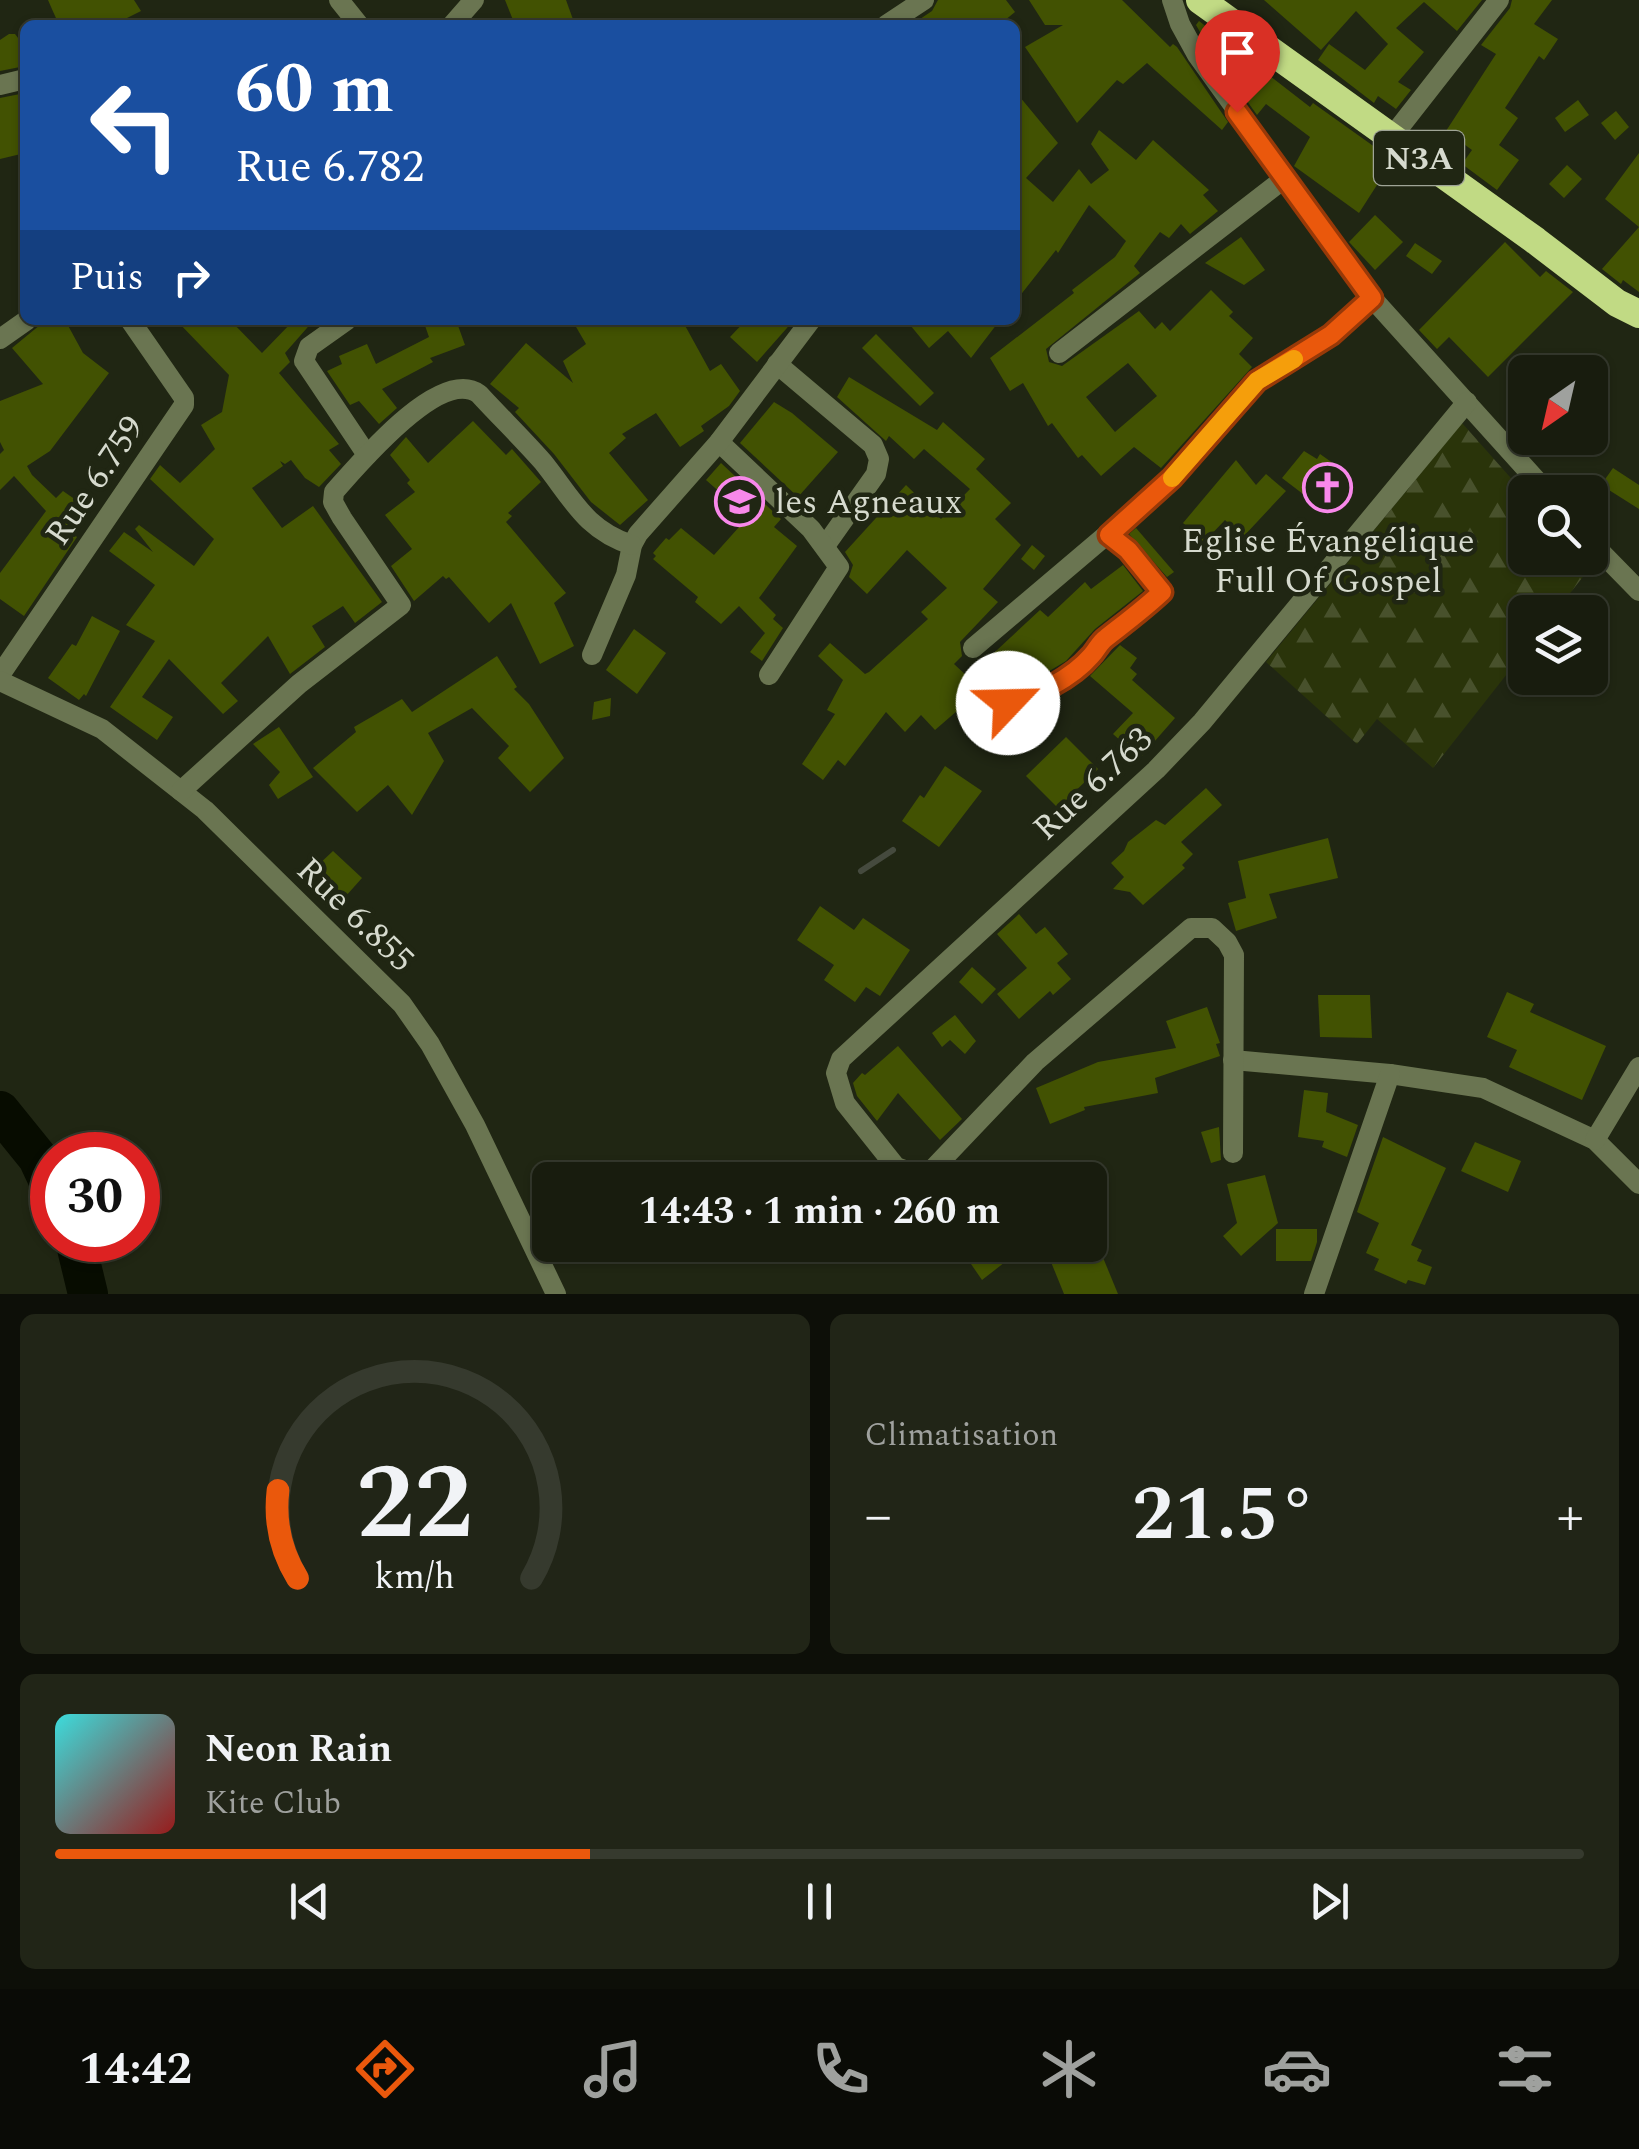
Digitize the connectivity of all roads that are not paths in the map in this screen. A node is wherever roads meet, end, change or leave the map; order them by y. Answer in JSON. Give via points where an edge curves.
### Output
{"nodes":[{"id":1,"x":339,"y":0,"type":"edge"},
{"id":2,"x":474,"y":0,"type":"edge"},
{"id":3,"x":924,"y":0,"type":"edge"},
{"id":4,"x":1172,"y":0,"type":"edge"},
{"id":5,"x":1200,"y":0,"type":"edge"},
{"id":6,"x":1499,"y":0,"type":"edge"},
{"id":7,"x":355,"y":20,"type":"edge"},
{"id":8,"x":456,"y":20,"type":"edge"},
{"id":9,"x":894,"y":20,"type":"edge"},
{"id":10,"x":1392,"y":138,"type":"junction"},
{"id":11,"x":1285,"y":178,"type":"junction"},
{"id":12,"x":1372,"y":298,"type":"junction"},
{"id":13,"x":1639,"y":314,"type":"edge"},
{"id":14,"x":133,"y":325,"type":"edge"},
{"id":15,"x":340,"y":325,"type":"edge"},
{"id":16,"x":807,"y":325,"type":"edge"},
{"id":17,"x":1059,"y":353,"type":"dead end"},
{"id":18,"x":776,"y":364,"type":"junction"},
{"id":19,"x":1467,"y":402,"type":"junction"},
{"id":20,"x":719,"y":442,"type":"junction"},
{"id":21,"x":367,"y":455,"type":"junction"},
{"id":22,"x":1532,"y":475,"type":"edge"},
{"id":23,"x":1109,"y":535,"type":"junction"},
{"id":24,"x":632,"y":545,"type":"junction"},
{"id":25,"x":825,"y":546,"type":"junction"},
{"id":26,"x":1608,"y":559,"type":"edge"},
{"id":27,"x":1639,"y":591,"type":"edge"},
{"id":28,"x":973,"y":648,"type":"dead end"},
{"id":29,"x":592,"y":656,"type":"dead end"},
{"id":30,"x":770,"y":676,"type":"dead end"},
{"id":31,"x":0,"y":678,"type":"edge"},
{"id":32,"x":1008,"y":703,"type":"dead end"},
{"id":33,"x":181,"y":790,"type":"junction"},
{"id":34,"x":1233,"y":1060,"type":"junction"},
{"id":35,"x":1639,"y":1066,"type":"edge"},
{"id":36,"x":1390,"y":1074,"type":"junction"},
{"id":37,"x":1594,"y":1140,"type":"junction"},
{"id":38,"x":1233,"y":1153,"type":"dead end"},
{"id":39,"x":1639,"y":1184,"type":"edge"},
{"id":40,"x":556,"y":1294,"type":"edge"},
{"id":41,"x":1314,"y":1294,"type":"edge"}],
"edges":[{"from":1,"to":7,"type":"street"},
{"from":2,"to":8,"type":"street"},
{"from":3,"to":9,"type":"street"},
{"from":4,"to":11,"type":"street","via":[[1196,55]]},
{"from":5,"to":10,"type":"highway","number":"N3A"},
{"from":6,"to":10,"type":"street"},
{"from":10,"to":13,"type":"highway","number":"N3A"},
{"from":11,"to":12,"type":"street"},
{"from":11,"to":17,"type":"street"},
{"from":12,"to":19,"type":"street"},
{"from":12,"to":23,"type":"street","via":[[1331,335],[1257,381],[1172,478]]},
{"from":14,"to":31,"type":"street","name":"Rue 6.759","via":[[184,405]]},
{"from":15,"to":21,"type":"street","via":[[309,346],[304,360]]},
{"from":16,"to":18,"type":"street"},
{"from":18,"to":20,"type":"street"},
{"from":18,"to":25,"type":"street","via":[[873,445],[879,459],[876,474]]},
{"from":19,"to":22,"type":"street"},
{"from":19,"to":34,"type":"street","name":"Rue 6.763","via":[[1202,722],[841,1060],[836,1073],[845,1102],[896,1167],[918,1174],[932,1170],[1035,1062],[1191,928],[1212,928],[1234,956]]},
{"from":20,"to":24,"type":"street"},
{"from":20,"to":25,"type":"street"},
{"from":21,"to":24,"type":"street","via":[[440,395],[469,387],[542,460],[590,523]]},
{"from":21,"to":33,"type":"street","via":[[334,492],[333,502],[401,606],[299,684]]},
{"from":23,"to":28,"type":"street"},
{"from":23,"to":32,"type":"street","via":[[1162,592],[1077,668]]},
{"from":24,"to":29,"type":"street"},
{"from":25,"to":30,"type":"street","via":[[838,571]]},
{"from":26,"to":27,"type":"street"},
{"from":31,"to":33,"type":"street","name":"Rue 6.855","via":[[93,724]]},
{"from":33,"to":40,"type":"street","name":"Rue 6.855","via":[[402,1004],[474,1126]]},
{"from":34,"to":36,"type":"street"},
{"from":34,"to":38,"type":"street"},
{"from":35,"to":37,"type":"street"},
{"from":36,"to":37,"type":"street","via":[[1483,1088]]},
{"from":36,"to":41,"type":"street"},
{"from":37,"to":39,"type":"street"}]}
